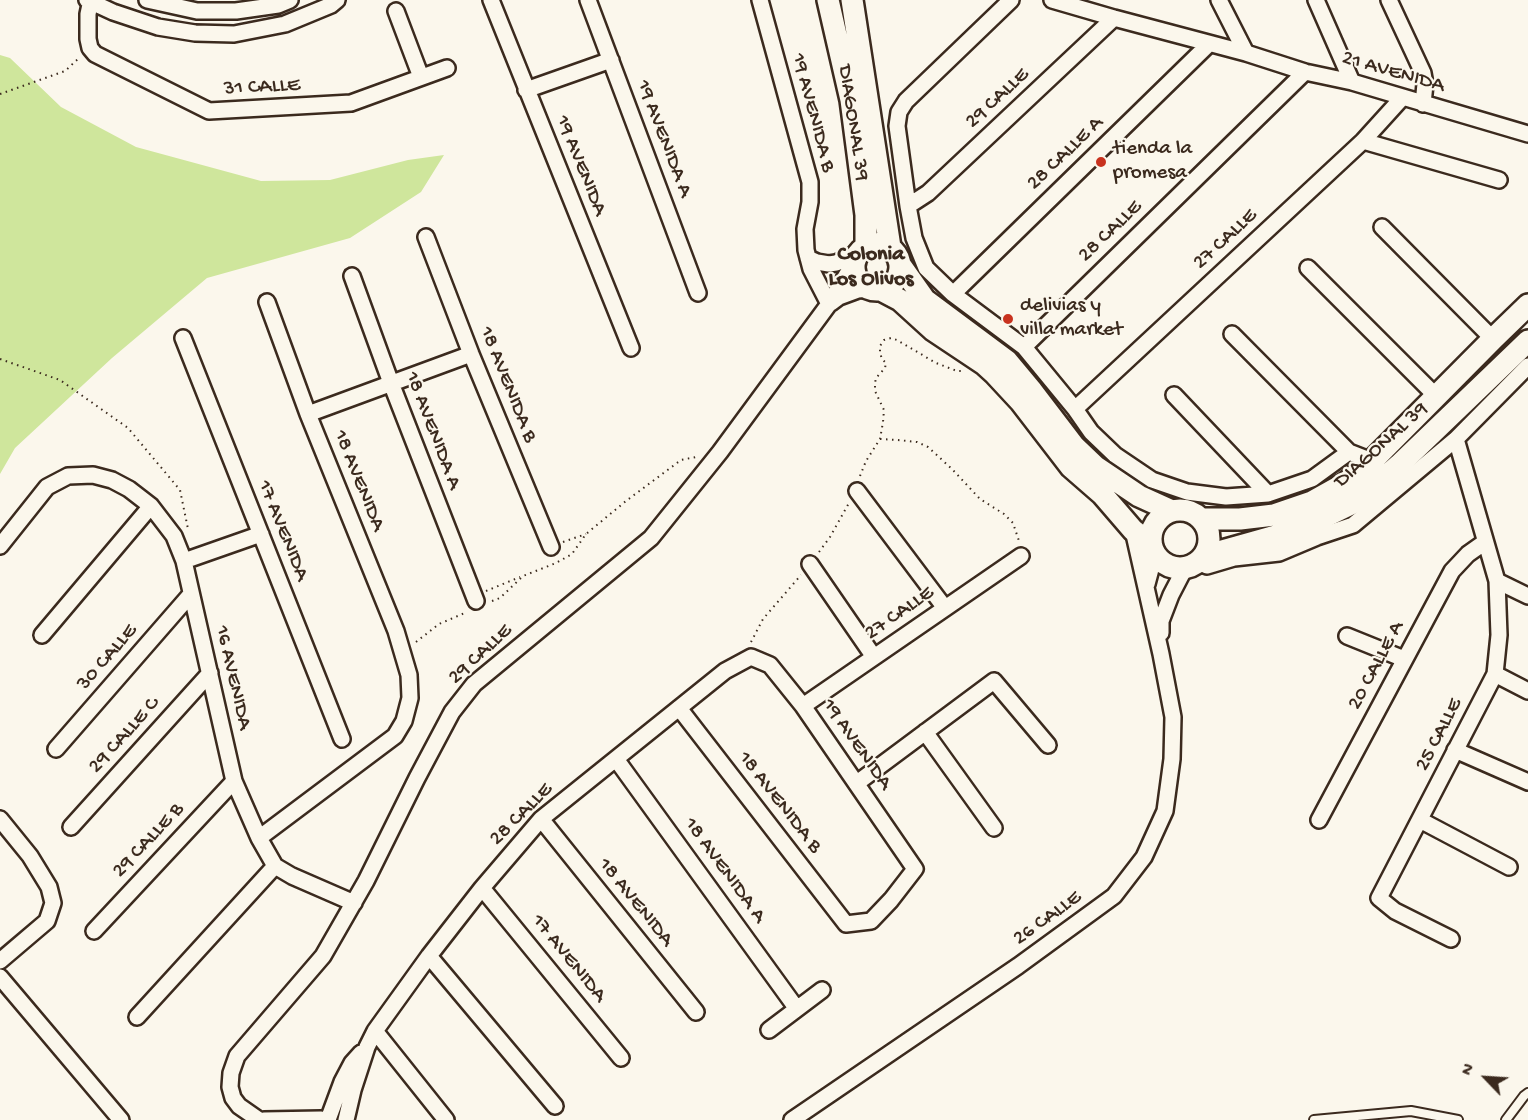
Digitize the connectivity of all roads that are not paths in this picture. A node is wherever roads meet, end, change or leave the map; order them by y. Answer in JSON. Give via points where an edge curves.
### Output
{"nodes":[{"id":1,"x":147,"y":0,"type":"edge"},
{"id":2,"x":290,"y":0,"type":"edge"},
{"id":3,"x":337,"y":0,"type":"edge"},
{"id":4,"x":491,"y":0,"type":"edge"},
{"id":5,"x":588,"y":0,"type":"edge"},
{"id":6,"x":760,"y":0,"type":"edge"},
{"id":7,"x":828,"y":0,"type":"edge"},
{"id":8,"x":852,"y":0,"type":"edge"},
{"id":9,"x":1011,"y":0,"type":"edge"},
{"id":10,"x":1053,"y":0,"type":"edge"},
{"id":11,"x":1219,"y":0,"type":"edge"},
{"id":12,"x":1316,"y":0,"type":"edge"},
{"id":13,"x":1389,"y":0,"type":"edge"},
{"id":14,"x":89,"y":1,"type":"edge"},
{"id":15,"x":396,"y":11,"type":"dead end"},
{"id":16,"x":1114,"y":18,"type":"junction"},
{"id":17,"x":1209,"y":44,"type":"junction"},
{"id":18,"x":1246,"y":53,"type":"junction"},
{"id":19,"x":611,"y":60,"type":"junction"},
{"id":20,"x":447,"y":68,"type":"dead end"},
{"id":21,"x":1305,"y":72,"type":"junction"},
{"id":22,"x":421,"y":77,"type":"junction"},
{"id":23,"x":1352,"y":82,"type":"junction"},
{"id":24,"x":526,"y":90,"type":"junction"},
{"id":25,"x":1402,"y":98,"type":"junction"},
{"id":26,"x":1423,"y":104,"type":"junction"},
{"id":27,"x":1528,"y":134,"type":"edge"},
{"id":28,"x":1363,"y":141,"type":"junction"},
{"id":29,"x":1498,"y":180,"type":"dead end"},
{"id":30,"x":908,"y":206,"type":"junction"},
{"id":31,"x":1382,"y":227,"type":"dead end"},
{"id":32,"x":426,"y":237,"type":"dead end"},
{"id":33,"x":860,"y":254,"type":"junction"},
{"id":34,"x":896,"y":256,"type":"junction"},
{"id":35,"x":808,"y":258,"type":"junction"},
{"id":36,"x":1308,"y":268,"type":"dead end"},
{"id":37,"x":352,"y":276,"type":"dead end"},
{"id":38,"x":875,"y":290,"type":"junction"},
{"id":39,"x":698,"y":294,"type":"dead end"},
{"id":40,"x":953,"y":294,"type":"junction"},
{"id":41,"x":267,"y":302,"type":"dead end"},
{"id":42,"x":829,"y":304,"type":"junction"},
{"id":43,"x":1528,"y":305,"type":"edge"},
{"id":44,"x":1232,"y":334,"type":"dead end"},
{"id":45,"x":183,"y":338,"type":"dead end"},
{"id":46,"x":1493,"y":339,"type":"junction"},
{"id":47,"x":1528,"y":341,"type":"edge"},
{"id":48,"x":1024,"y":347,"type":"junction"},
{"id":49,"x":631,"y":348,"type":"dead end"},
{"id":50,"x":471,"y":354,"type":"junction"},
{"id":51,"x":1527,"y":372,"type":"edge"},
{"id":52,"x":391,"y":383,"type":"junction"},
{"id":53,"x":1174,"y":395,"type":"dead end"},
{"id":54,"x":1436,"y":396,"type":"junction"},
{"id":55,"x":1075,"y":409,"type":"junction"},
{"id":56,"x":308,"y":414,"type":"junction"},
{"id":57,"x":1456,"y":439,"type":"junction"},
{"id":58,"x":1349,"y":452,"type":"junction"},
{"id":59,"x":1372,"y":461,"type":"junction"},
{"id":60,"x":857,"y":491,"type":"road end"},
{"id":61,"x":1268,"y":495,"type":"junction"},
{"id":62,"x":151,"y":506,"type":"junction"},
{"id":63,"x":1172,"y":511,"type":"junction"},
{"id":64,"x":1202,"y":519,"type":"junction"},
{"id":65,"x":1133,"y":530,"type":"junction"},
{"id":66,"x":261,"y":534,"type":"junction"},
{"id":67,"x":1485,"y":542,"type":"junction"},
{"id":68,"x":0,"y":546,"type":"edge"},
{"id":69,"x":551,"y":547,"type":"road end"},
{"id":70,"x":1153,"y":549,"type":"junction"},
{"id":71,"x":1021,"y":555,"type":"road end"},
{"id":72,"x":184,"y":561,"type":"junction"},
{"id":73,"x":1196,"y":562,"type":"junction"},
{"id":74,"x":810,"y":564,"type":"road end"},
{"id":75,"x":1497,"y":581,"type":"junction"},
{"id":76,"x":1146,"y":587,"type":"junction"},
{"id":77,"x":191,"y":594,"type":"junction"},
{"id":78,"x":1528,"y":596,"type":"edge"},
{"id":79,"x":475,"y":598,"type":"road end"},
{"id":80,"x":945,"y":608,"type":"junction"},
{"id":81,"x":42,"y":635,"type":"dead end"},
{"id":82,"x":1347,"y":636,"type":"dead end"},
{"id":83,"x":1161,"y":654,"type":"junction"},
{"id":84,"x":751,"y":657,"type":"joint"},
{"id":85,"x":874,"y":657,"type":"junction"},
{"id":86,"x":1404,"y":659,"type":"junction"},
{"id":87,"x":210,"y":673,"type":"junction"},
{"id":88,"x":1495,"y":674,"type":"junction"},
{"id":89,"x":1528,"y":691,"type":"edge"},
{"id":90,"x":803,"y":706,"type":"junction"},
{"id":91,"x":680,"y":708,"type":"junction"},
{"id":92,"x":925,"y":732,"type":"junction"},
{"id":93,"x":342,"y":739,"type":"dead end"},
{"id":94,"x":1048,"y":746,"type":"dead end"},
{"id":95,"x":56,"y":749,"type":"dead end"},
{"id":96,"x":1455,"y":750,"type":"junction"},
{"id":97,"x":616,"y":759,"type":"junction"},
{"id":98,"x":234,"y":781,"type":"junction"},
{"id":99,"x":1528,"y":782,"type":"edge"},
{"id":100,"x":857,"y":783,"type":"junction"},
{"id":101,"x":0,"y":819,"type":"edge"},
{"id":102,"x":541,"y":819,"type":"junction"},
{"id":103,"x":1319,"y":820,"type":"dead end"},
{"id":104,"x":1420,"y":820,"type":"junction"},
{"id":105,"x":71,"y":827,"type":"dead end"},
{"id":106,"x":994,"y":828,"type":"dead end"},
{"id":107,"x":259,"y":838,"type":"junction"},
{"id":108,"x":275,"y":866,"type":"junction"},
{"id":109,"x":1509,"y":867,"type":"dead end"},
{"id":110,"x":915,"y":869,"type":"joint"},
{"id":111,"x":482,"y":888,"type":"junction"},
{"id":112,"x":354,"y":903,"type":"junction"},
{"id":113,"x":94,"y":931,"type":"dead end"},
{"id":114,"x":1451,"y":939,"type":"dead end"},
{"id":115,"x":429,"y":956,"type":"junction"},
{"id":116,"x":0,"y":961,"type":"edge"},
{"id":117,"x":0,"y":977,"type":"edge"},
{"id":118,"x":822,"y":990,"type":"dead end"},
{"id":119,"x":797,"y":1009,"type":"junction"},
{"id":120,"x":696,"y":1012,"type":"dead end"},
{"id":121,"x":137,"y":1017,"type":"dead end"},
{"id":122,"x":770,"y":1030,"type":"dead end"},
{"id":123,"x":375,"y":1031,"type":"junction"},
{"id":124,"x":367,"y":1047,"type":"junction"},
{"id":125,"x":621,"y":1058,"type":"dead end"},
{"id":126,"x":1528,"y":1093,"type":"edge"},
{"id":127,"x":555,"y":1106,"type":"dead end"},
{"id":128,"x":327,"y":1119,"type":"edge"},
{"id":129,"x":121,"y":1120,"type":"edge"},
{"id":130,"x":259,"y":1120,"type":"edge"},
{"id":131,"x":264,"y":1120,"type":"edge"},
{"id":132,"x":346,"y":1120,"type":"edge"},
{"id":133,"x":446,"y":1120,"type":"edge"},
{"id":134,"x":792,"y":1120,"type":"edge"},
{"id":135,"x":1314,"y":1120,"type":"edge"},
{"id":136,"x":1458,"y":1120,"type":"edge"},
{"id":137,"x":1506,"y":1120,"type":"edge"}],
"edges":[{"from":1,"to":2,"type":"street","via":[[197,11],[236,12]]},
{"from":3,"to":14,"type":"street","via":[[285,24],[234,34],[158,27]]},
{"from":4,"to":24,"type":"street","name":"19 AVENIDA"},
{"from":5,"to":19,"type":"street","name":"19 AVENIDA A"},
{"from":6,"to":35,"type":"street","name":"19 AVENIDA B","via":[[810,182],[804,240]]},
{"from":7,"to":33,"type":"street","name":"DIAGONAL 39","via":[[851,100],[866,215]]},
{"from":8,"to":34,"type":"street","name":"DIAGONAL 39"},
{"from":9,"to":30,"type":"street","name":"DIAGONAL 39","via":[[899,112],[897,126]]},
{"from":10,"to":16,"type":"street","name":"21 AVENIDA"},
{"from":11,"to":18,"type":"street"},
{"from":12,"to":23,"type":"street"},
{"from":13,"to":26,"type":"street","via":[[1424,73]]},
{"from":14,"to":22,"type":"street","name":"31 CALLE","via":[[88,39],[95,54],[213,112],[351,103]]},
{"from":15,"to":22,"type":"street"},
{"from":16,"to":17,"type":"street","name":"21 AVENIDA"},
{"from":16,"to":30,"type":"street","name":"29 CALLE","via":[[928,193]]},
{"from":17,"to":18,"type":"street","name":"21 AVENIDA"},
{"from":17,"to":40,"type":"street","name":"28 CALLE A"},
{"from":18,"to":21,"type":"street","name":"21 AVENIDA"},
{"from":19,"to":24,"type":"street"},
{"from":19,"to":39,"type":"street","name":"19 AVENIDA A"},
{"from":20,"to":22,"type":"street","name":"31 CALLE"},
{"from":21,"to":23,"type":"street","name":"21 AVENIDA"},
{"from":21,"to":48,"type":"street","name":"28 CALLE"},
{"from":23,"to":25,"type":"street","name":"21 AVENIDA"},
{"from":24,"to":49,"type":"street","name":"19 AVENIDA"},
{"from":25,"to":26,"type":"street","name":"21 AVENIDA"},
{"from":25,"to":28,"type":"street","name":"27 CALLE"},
{"from":26,"to":27,"type":"street","name":"21 AVENIDA"},
{"from":28,"to":29,"type":"street"},
{"from":28,"to":55,"type":"street","name":"27 CALLE"},
{"from":30,"to":40,"type":"street","name":"DIAGONAL 39","via":[[914,238],[926,268]]},
{"from":31,"to":46,"type":"street"},
{"from":32,"to":50,"type":"street","name":"18 AVENIDA B"},
{"from":33,"to":34,"type":"street","via":[[878,244]]},
{"from":33,"to":35,"type":"street","via":[[829,264]]},
{"from":33,"to":38,"type":"street","via":[[855,275],[864,286]]},
{"from":33,"to":42,"type":"street","name":"29 CALLE"},
{"from":34,"to":38,"type":"street","via":[[900,274],[896,282]]},
{"from":34,"to":63,"type":"street","name":"DIAGONAL 39","via":[[925,300],[1007,361],[1074,446],[1096,467],[1139,496]]},
{"from":35,"to":42,"type":"street","name":"19 AVENIDA B"},
{"from":36,"to":54,"type":"street"},
{"from":37,"to":52,"type":"street","name":"18 AVENIDA A"},
{"from":38,"to":42,"type":"street","name":"29 CALLE","via":[[858,290]]},
{"from":38,"to":65,"type":"street","via":[[900,300],[933,330],[995,374],[1022,402],[1071,467],[1102,494]]},
{"from":40,"to":48,"type":"street","name":"DIAGONAL 39"},
{"from":41,"to":56,"type":"street","name":"18 AVENIDA"},
{"from":42,"to":112,"type":"street","name":"29 CALLE","via":[[651,538],[474,684],[452,712]]},
{"from":43,"to":46,"type":"street","name":"DIAGONAL 39"},
{"from":44,"to":58,"type":"street"},
{"from":45,"to":66,"type":"street","name":"17 AVENIDA"},
{"from":46,"to":54,"type":"street","name":"DIAGONAL 39"},
{"from":47,"to":73,"type":"street","name":"DIAGONAL 39","via":[[1357,501],[1286,533]]},
{"from":48,"to":55,"type":"street","name":"DIAGONAL 39"},
{"from":50,"to":52,"type":"street"},
{"from":50,"to":69,"type":"street","name":"18 AVENIDA B"},
{"from":51,"to":57,"type":"street"},
{"from":52,"to":56,"type":"street"},
{"from":52,"to":79,"type":"street","name":"18 AVENIDA A"},
{"from":53,"to":61,"type":"street"},
{"from":54,"to":59,"type":"street","name":"DIAGONAL 39"},
{"from":55,"to":61,"type":"street","name":"DIAGONAL 39","via":[[1115,456],[1152,480],[1187,492],[1226,497]]},
{"from":56,"to":107,"type":"street","name":"18 AVENIDA","via":[[396,631],[409,675],[410,698],[395,736]]},
{"from":57,"to":67,"type":"street","name":"25 CALLE"},
{"from":57,"to":73,"type":"street","via":[[1353,525],[1279,553],[1234,558],[1212,566]]},
{"from":58,"to":59,"type":"street"},
{"from":58,"to":61,"type":"street","name":"DIAGONAL 39","via":[[1312,479]]},
{"from":59,"to":64,"type":"street","name":"DIAGONAL 39","via":[[1346,483],[1312,502],[1274,515]]},
{"from":60,"to":80,"type":"street"},
{"from":62,"to":68,"type":"street","name":"16 AVENIDA","via":[[112,480],[93,475],[68,476],[46,487]]},
{"from":62,"to":72,"type":"street","name":"16 AVENIDA","via":[[174,536]]},
{"from":62,"to":81,"type":"street"},
{"from":63,"to":64,"type":"street","via":[[1193,512]]},
{"from":63,"to":70,"type":"street","via":[[1155,524],[1151,534]]},
{"from":64,"to":73,"type":"street","via":[[1210,537],[1209,547]]},
{"from":65,"to":70,"type":"street"},
{"from":65,"to":76,"type":"street","name":"26 CALLE"},
{"from":66,"to":72,"type":"street"},
{"from":66,"to":93,"type":"street","name":"17 AVENIDA"},
{"from":67,"to":75,"type":"street","name":"25 CALLE"},
{"from":67,"to":86,"type":"street","name":"20 CALLE A","via":[[1452,571]]},
{"from":70,"to":73,"type":"street","via":[[1167,566],[1176,568]]},
{"from":70,"to":76,"type":"street","name":"26 CALLE"},
{"from":71,"to":80,"type":"street","name":"27 CALLE"},
{"from":72,"to":77,"type":"street","name":"16 AVENIDA"},
{"from":73,"to":83,"type":"street","name":"26 CALLE","via":[[1171,595],[1161,621]]},
{"from":74,"to":85,"type":"street"},
{"from":75,"to":78,"type":"street"},
{"from":75,"to":88,"type":"street","name":"25 CALLE","via":[[1499,635]]},
{"from":76,"to":83,"type":"street","name":"26 CALLE"},
{"from":77,"to":87,"type":"street","name":"16 AVENIDA"},
{"from":77,"to":95,"type":"street","name":"30 CALLE"},
{"from":80,"to":85,"type":"street","name":"27 CALLE"},
{"from":82,"to":86,"type":"street"},
{"from":83,"to":134,"type":"street","name":"26 CALLE","via":[[1173,717],[1165,811],[1144,857],[1114,896]]},
{"from":84,"to":90,"type":"street","name":"19 AVENIDA","via":[[770,665]]},
{"from":84,"to":91,"type":"street","name":"28 CALLE","via":[[725,671]]},
{"from":85,"to":90,"type":"street","name":"27 CALLE"},
{"from":86,"to":103,"type":"street","name":"20 CALLE A"},
{"from":87,"to":98,"type":"street","name":"16 AVENIDA"},
{"from":87,"to":105,"type":"street","name":"29 CALLE C"},
{"from":88,"to":89,"type":"street"},
{"from":88,"to":96,"type":"street","name":"25 CALLE"},
{"from":90,"to":100,"type":"street","name":"19 AVENIDA"},
{"from":91,"to":97,"type":"street","name":"28 CALLE"},
{"from":91,"to":110,"type":"street","name":"18 AVENIDA B","via":[[846,924],[871,921]]},
{"from":92,"to":94,"type":"street","via":[[994,681]]},
{"from":92,"to":100,"type":"street"},
{"from":92,"to":106,"type":"street"},
{"from":96,"to":99,"type":"street"},
{"from":96,"to":104,"type":"street","name":"25 CALLE"},
{"from":97,"to":102,"type":"street","name":"28 CALLE"},
{"from":97,"to":119,"type":"street","name":"18 AVENIDA A"},
{"from":98,"to":107,"type":"street","name":"16 AVENIDA"},
{"from":98,"to":113,"type":"street","name":"29 CALLE B"},
{"from":100,"to":110,"type":"street","name":"19 AVENIDA"},
{"from":101,"to":116,"type":"street","via":[[30,856],[49,887],[53,903],[47,921]]},
{"from":102,"to":111,"type":"street","name":"28 CALLE"},
{"from":102,"to":120,"type":"street","name":"18 AVENIDA"},
{"from":104,"to":109,"type":"street"},
{"from":104,"to":114,"type":"street","name":"25 CALLE","via":[[1379,898]]},
{"from":107,"to":108,"type":"street","name":"16 AVENIDA"},
{"from":108,"to":112,"type":"street"},
{"from":108,"to":121,"type":"street"},
{"from":111,"to":115,"type":"street","name":"28 CALLE"},
{"from":111,"to":125,"type":"street","name":"17 AVENIDA"},
{"from":112,"to":130,"type":"street","name":"29 CALLE","via":[[323,956],[237,1056],[231,1073],[233,1098]]},
{"from":115,"to":123,"type":"street","name":"28 CALLE"},
{"from":115,"to":127,"type":"street"},
{"from":117,"to":129,"type":"street"},
{"from":118,"to":119,"type":"street"},
{"from":119,"to":122,"type":"street"},
{"from":123,"to":124,"type":"street","name":"28 CALLE"},
{"from":123,"to":133,"type":"street"},
{"from":124,"to":128,"type":"street","name":"28 CALLE","via":[[352,1062]]},
{"from":124,"to":132,"type":"street","name":"28 CALLE"},
{"from":126,"to":137,"type":"lane"},
{"from":128,"to":131,"type":"street"},
{"from":135,"to":136,"type":"lane","via":[[1411,1111]]}]}
